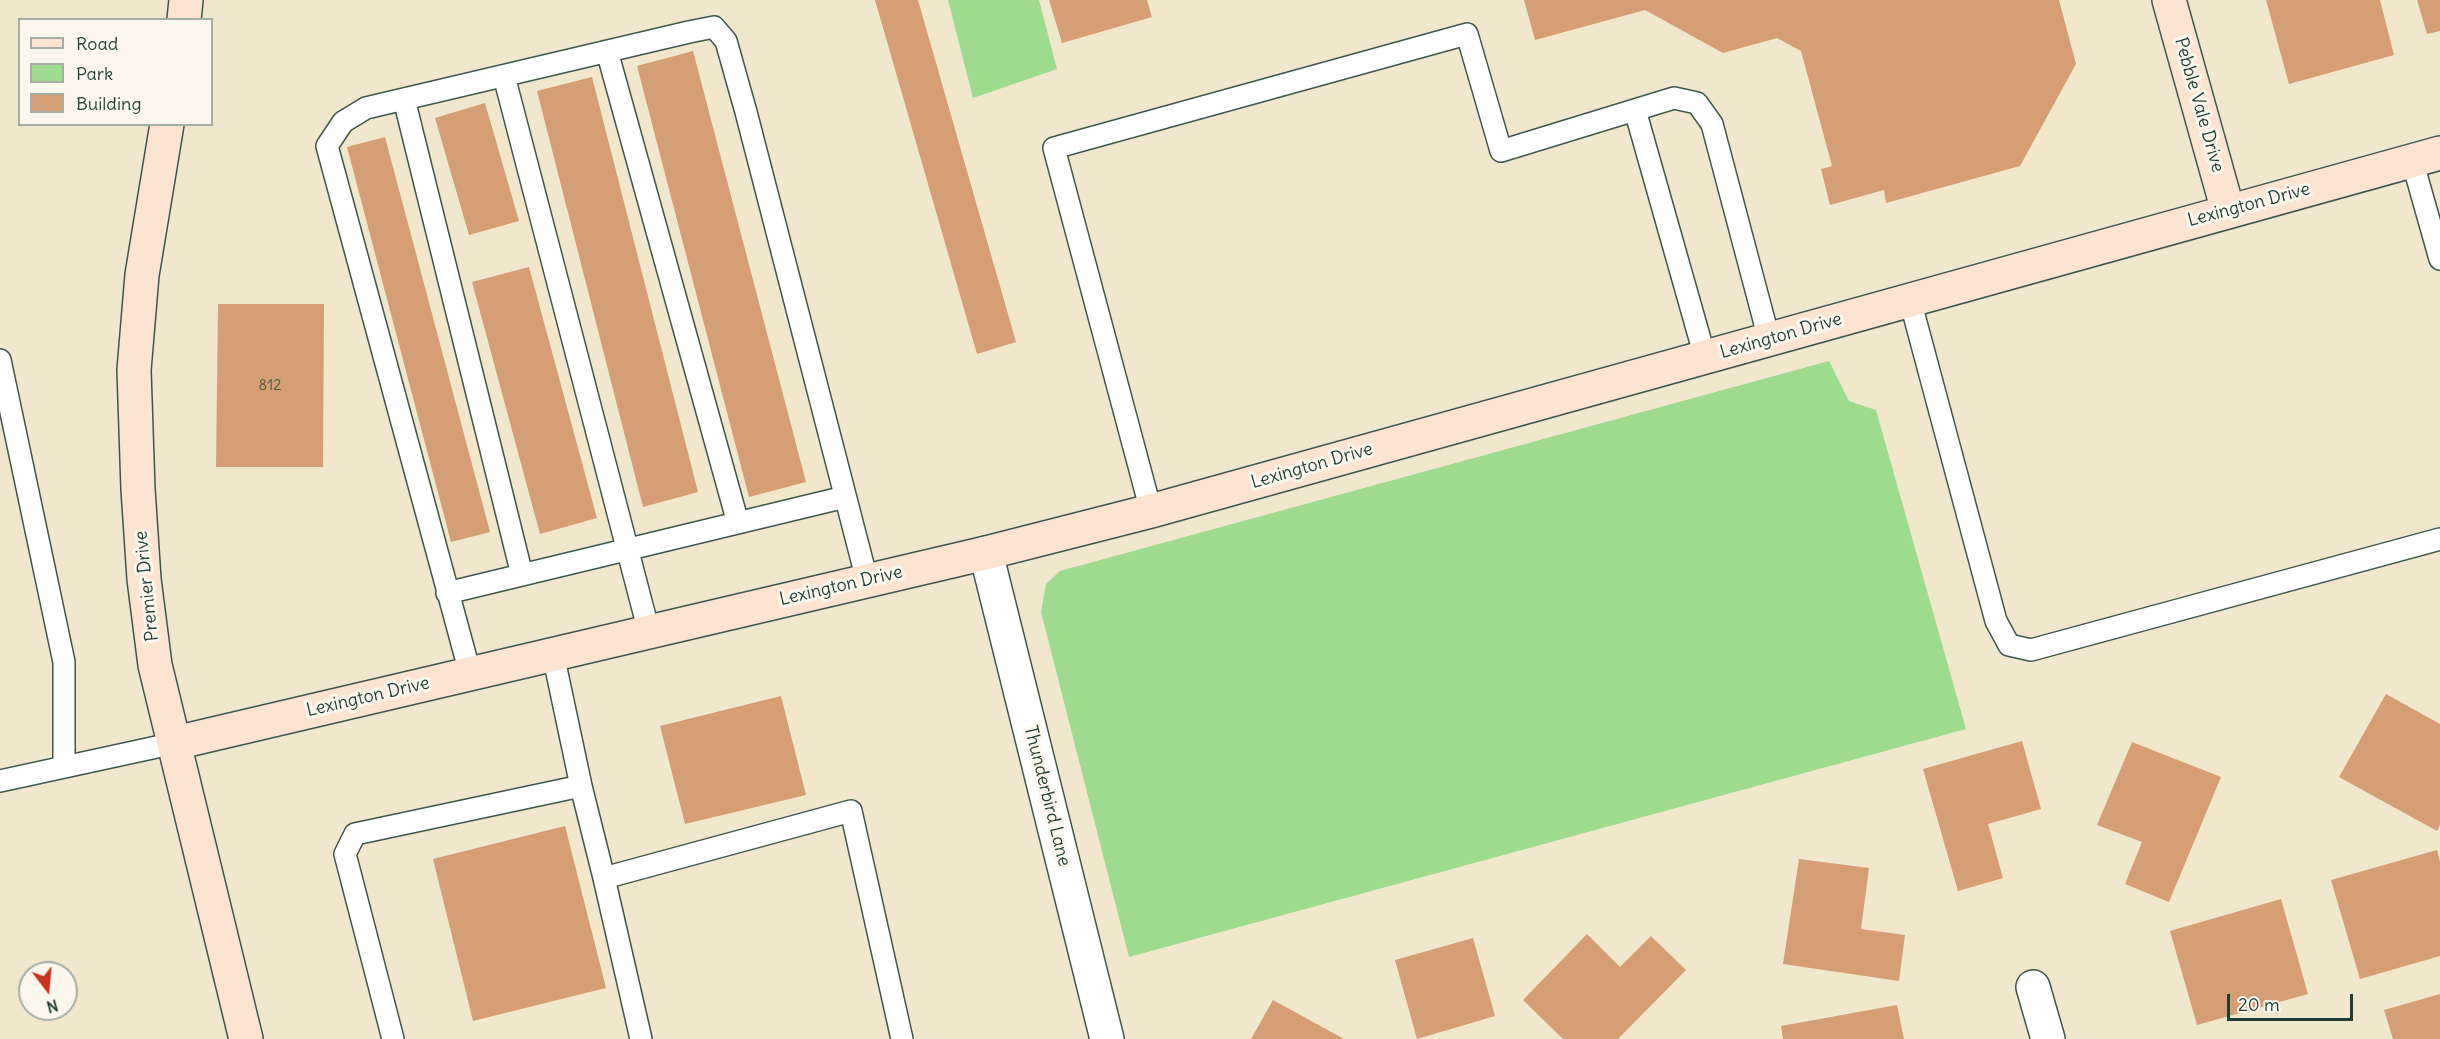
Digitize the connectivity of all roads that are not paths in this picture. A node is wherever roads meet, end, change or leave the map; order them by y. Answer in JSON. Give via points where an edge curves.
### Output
{"nodes":[{"id":1,"x":2169,"y":0,"type":"edge"},
{"id":2,"x":607,"y":51,"type":"junction"},
{"id":3,"x":504,"y":76,"type":"junction"},
{"id":4,"x":404,"y":99,"type":"junction"},
{"id":5,"x":1635,"y":110,"type":"junction"},
{"id":6,"x":166,"y":126,"type":"edge"},
{"id":7,"x":2426,"y":157,"type":"edge"},
{"id":8,"x":2228,"y":211,"type":"junction"},
{"id":9,"x":2440,"y":259,"type":"edge"},
{"id":10,"x":1910,"y":300,"type":"junction"},
{"id":11,"x":1769,"y":339,"type":"junction"},
{"id":12,"x":1705,"y":357,"type":"junction"},
{"id":13,"x":0,"y":360,"type":"edge"},
{"id":14,"x":845,"y":497,"type":"junction"},
{"id":15,"x":1151,"y":511,"type":"junction"},
{"id":16,"x":738,"y":523,"type":"junction"},
{"id":17,"x":2440,"y":539,"type":"edge"},
{"id":18,"x":628,"y":550,"type":"junction"},
{"id":19,"x":986,"y":553,"type":"junction"},
{"id":20,"x":522,"y":575,"type":"junction"},
{"id":21,"x":867,"y":580,"type":"junction"},
{"id":22,"x":447,"y":593,"type":"junction"},
{"id":23,"x":649,"y":632,"type":"junction"},
{"id":24,"x":553,"y":654,"type":"junction"},
{"id":25,"x":470,"y":673,"type":"junction"},
{"id":26,"x":175,"y":743,"type":"junction"},
{"id":27,"x":64,"y":766,"type":"junction"},
{"id":28,"x":0,"y":781,"type":"edge"},
{"id":29,"x":581,"y":786,"type":"junction"},
{"id":30,"x":604,"y":878,"type":"junction"},
{"id":31,"x":2033,"y":987,"type":"dead end"},
{"id":32,"x":246,"y":1039,"type":"edge"},
{"id":33,"x":393,"y":1039,"type":"edge"},
{"id":34,"x":641,"y":1039,"type":"edge"},
{"id":35,"x":902,"y":1039,"type":"edge"},
{"id":36,"x":1107,"y":1039,"type":"edge"},
{"id":37,"x":2048,"y":1039,"type":"edge"}],
"edges":[{"from":1,"to":8,"type":"street","name":"Pebble Vale Drive"},
{"from":2,"to":3,"type":"lane"},
{"from":2,"to":14,"type":"lane","via":[[714,27],[726,41]]},
{"from":2,"to":16,"type":"lane"},
{"from":3,"to":4,"type":"lane"},
{"from":3,"to":18,"type":"lane"},
{"from":4,"to":20,"type":"lane"},
{"from":4,"to":22,"type":"lane","via":[[366,108],[343,122],[327,146]]},
{"from":5,"to":11,"type":"lane","via":[[1674,98],[1697,103],[1712,124]]},
{"from":5,"to":12,"type":"lane"},
{"from":5,"to":15,"type":"lane","via":[[1501,151],[1467,34],[1054,148]]},
{"from":6,"to":26,"type":"street","name":"Premier Drive","via":[[142,275],[134,370],[144,579],[155,665]]},
{"from":7,"to":8,"type":"street","name":"Lexington Drive"},
{"from":7,"to":9,"type":"lane"},
{"from":8,"to":10,"type":"street","name":"Lexington Drive"},
{"from":10,"to":11,"type":"street","name":"Lexington Drive"},
{"from":10,"to":17,"type":"lane","via":[[1996,621],[2009,645],[2031,650]]},
{"from":11,"to":12,"type":"street","name":"Lexington Drive"},
{"from":12,"to":15,"type":"street","name":"Lexington Drive"},
{"from":13,"to":27,"type":"lane","via":[[64,662]]},
{"from":14,"to":16,"type":"lane"},
{"from":14,"to":21,"type":"lane"},
{"from":15,"to":19,"type":"street","name":"Lexington Drive"},
{"from":16,"to":18,"type":"lane"},
{"from":18,"to":20,"type":"lane"},
{"from":18,"to":23,"type":"lane"},
{"from":19,"to":21,"type":"street","name":"Lexington Drive"},
{"from":19,"to":36,"type":"street","name":"Thunderbird Lane"},
{"from":20,"to":22,"type":"lane"},
{"from":21,"to":23,"type":"street","name":"Lexington Drive"},
{"from":22,"to":25,"type":"lane"},
{"from":23,"to":24,"type":"street","name":"Lexington Drive"},
{"from":24,"to":25,"type":"street","name":"Lexington Drive"},
{"from":24,"to":29,"type":"lane"},
{"from":25,"to":26,"type":"street","name":"Lexington Drive"},
{"from":26,"to":27,"type":"lane"},
{"from":26,"to":32,"type":"street","name":"Premier Drive"},
{"from":27,"to":28,"type":"lane"},
{"from":29,"to":30,"type":"lane"},
{"from":29,"to":33,"type":"lane","via":[[355,834],[345,854]]},
{"from":30,"to":34,"type":"lane"},
{"from":30,"to":35,"type":"lane","via":[[852,811]]},
{"from":31,"to":37,"type":"street"}]}
